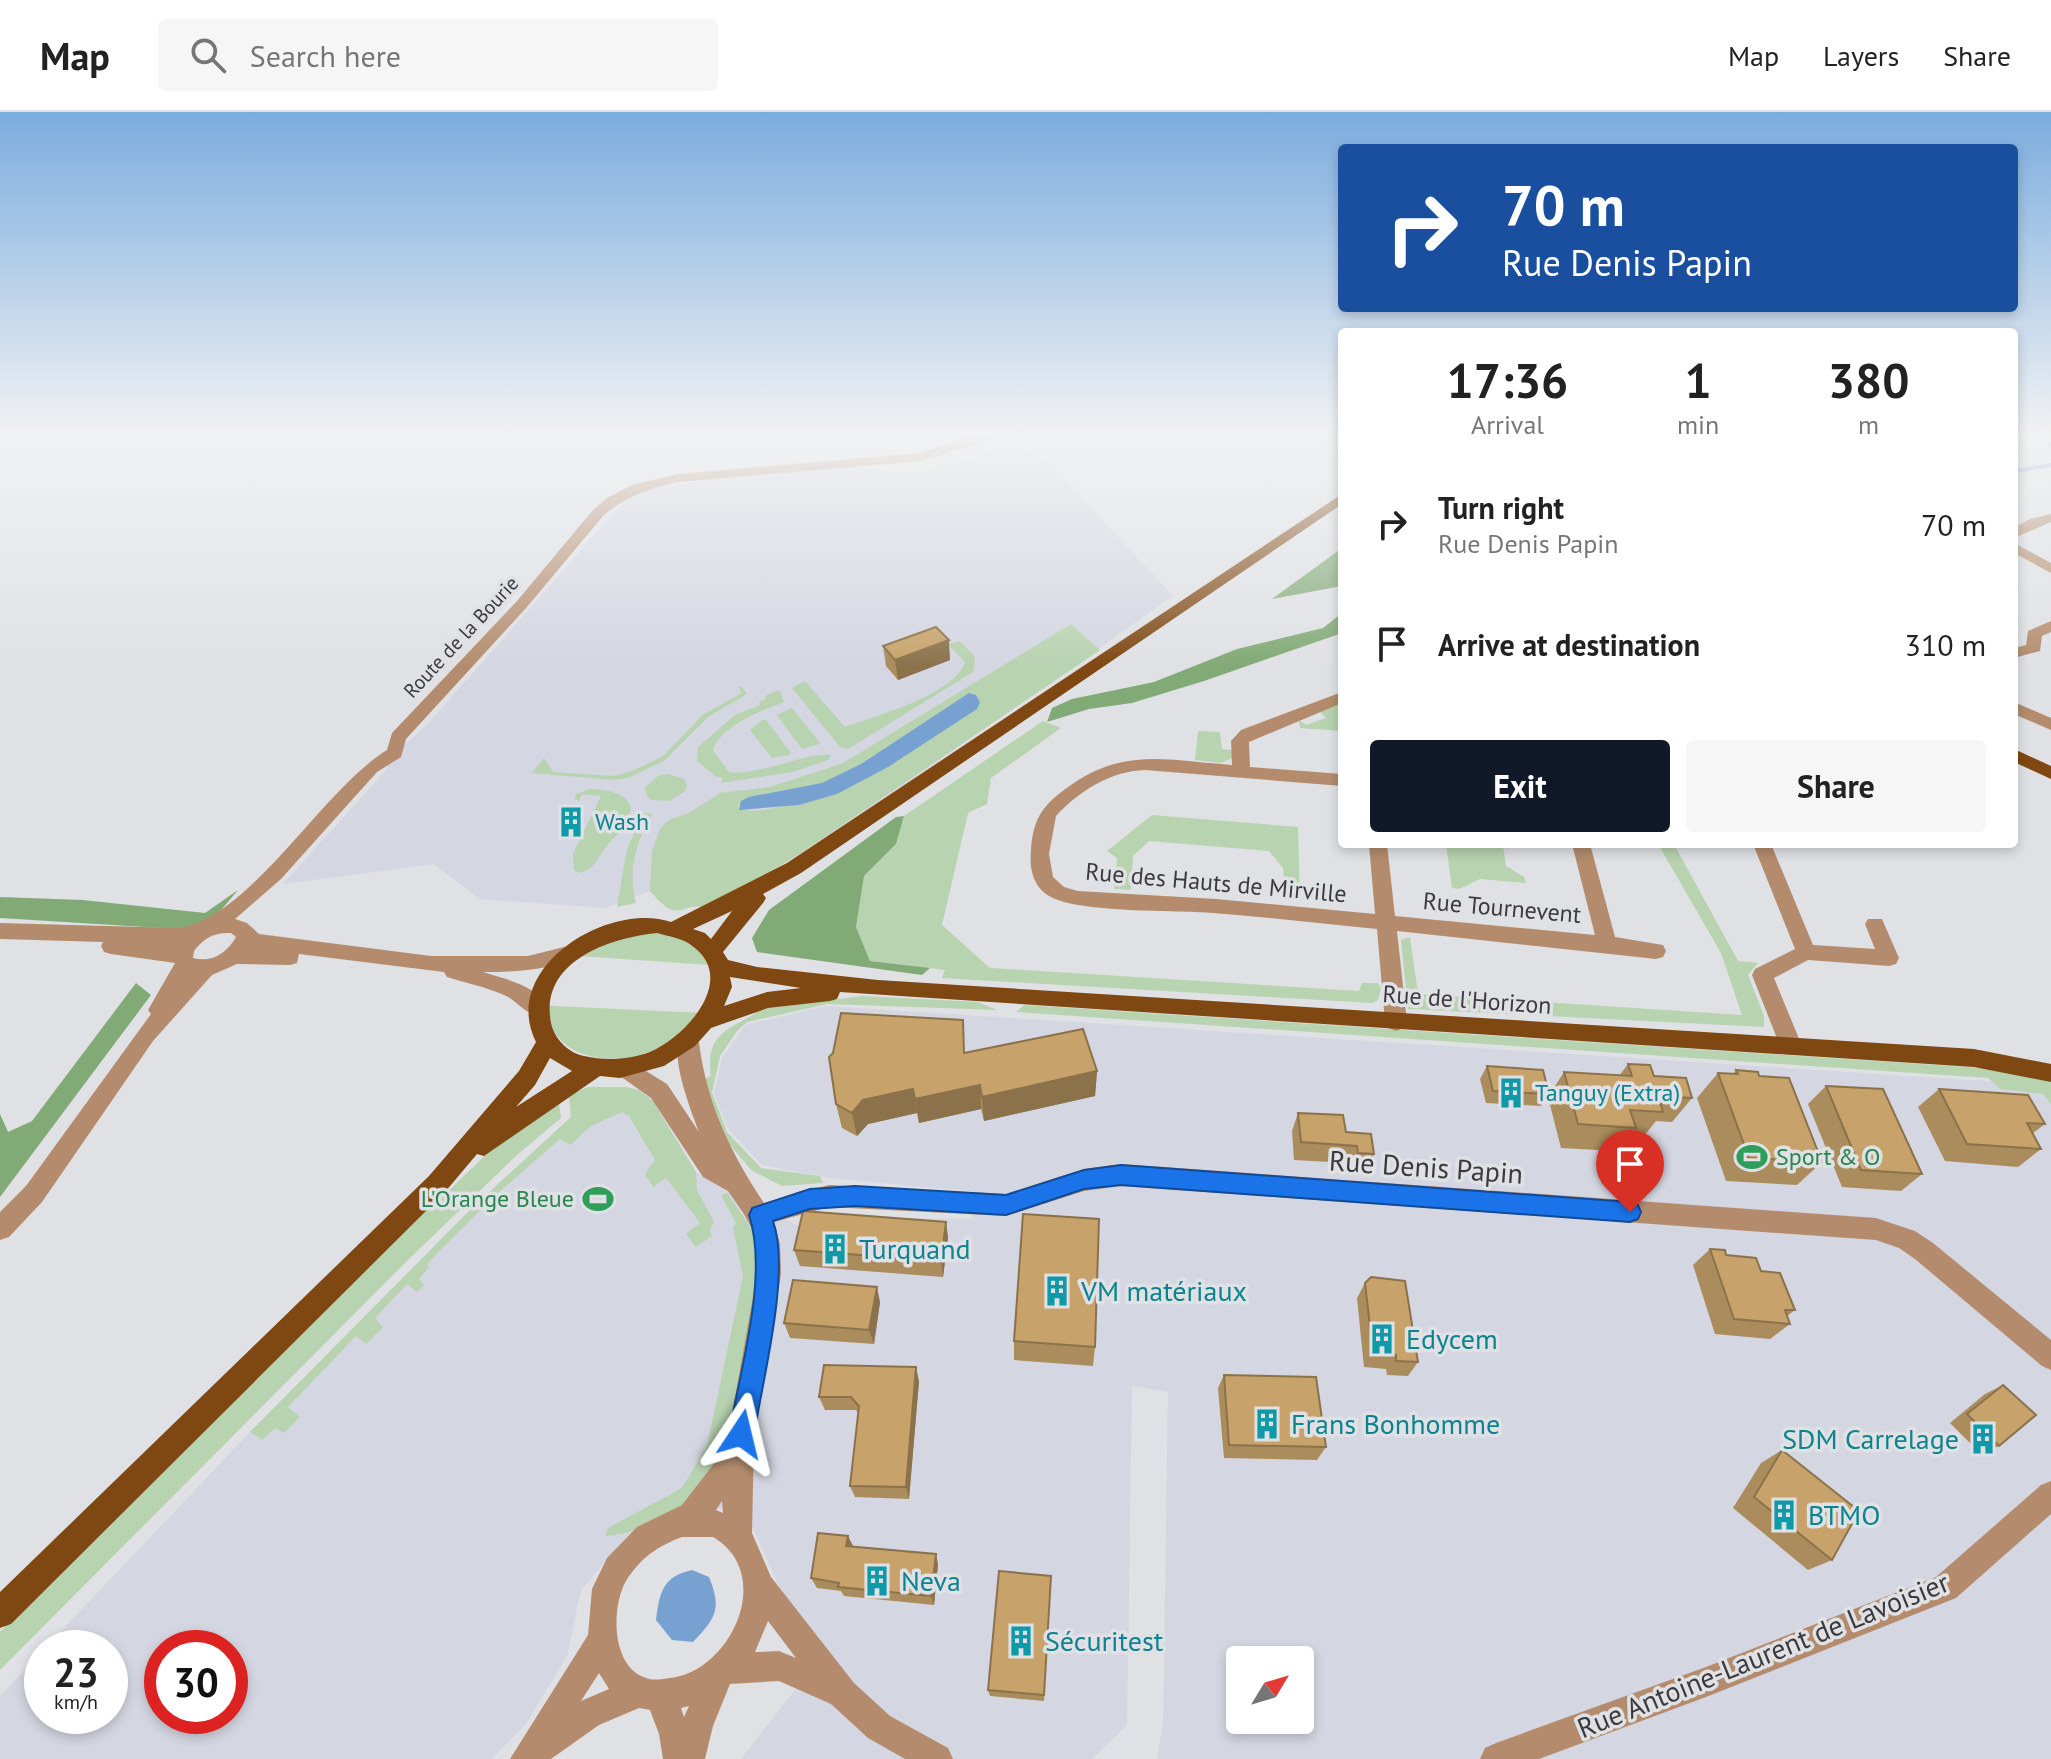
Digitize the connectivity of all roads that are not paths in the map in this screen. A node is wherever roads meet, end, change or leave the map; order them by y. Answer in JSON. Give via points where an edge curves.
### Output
{"nodes":[{"id":1,"x":598,"y":513,"type":"edge"},
{"id":2,"x":1320,"y":513,"type":"edge"},
{"id":3,"x":2051,"y":518,"type":"edge"},
{"id":4,"x":2018,"y":532,"type":"edge"},
{"id":5,"x":2018,"y":549,"type":"edge"},
{"id":6,"x":2051,"y":569,"type":"edge"},
{"id":7,"x":2051,"y":626,"type":"edge"},
{"id":8,"x":2018,"y":628,"type":"edge"},
{"id":9,"x":2034,"y":634,"type":"junction"},
{"id":10,"x":2018,"y":652,"type":"edge"},
{"id":11,"x":1338,"y":699,"type":"edge"},
{"id":12,"x":2018,"y":709,"type":"edge"},
{"id":13,"x":2051,"y":725,"type":"edge"},
{"id":14,"x":2018,"y":757,"type":"edge"},
{"id":15,"x":1241,"y":771,"type":"junction"},
{"id":16,"x":2051,"y":773,"type":"edge"},
{"id":17,"x":1338,"y":780,"type":"edge"},
{"id":18,"x":1378,"y":848,"type":"edge"},
{"id":19,"x":1582,"y":848,"type":"edge"},
{"id":20,"x":1764,"y":848,"type":"edge"},
{"id":21,"x":794,"y":868,"type":"junction"},
{"id":22,"x":274,"y":874,"type":"junction"},
{"id":23,"x":1385,"y":924,"type":"junction"},
{"id":24,"x":1875,"y":924,"type":"dead end"},
{"id":25,"x":677,"y":928,"type":"junction"},
{"id":26,"x":206,"y":929,"type":"junction"},
{"id":27,"x":0,"y":932,"type":"edge"},
{"id":28,"x":243,"y":932,"type":"junction"},
{"id":29,"x":1607,"y":944,"type":"junction"},
{"id":30,"x":1656,"y":951,"type":"dead end"},
{"id":31,"x":1806,"y":952,"type":"junction"},
{"id":32,"x":568,"y":954,"type":"junction"},
{"id":33,"x":234,"y":956,"type":"junction"},
{"id":34,"x":184,"y":958,"type":"junction"},
{"id":35,"x":716,"y":958,"type":"junction"},
{"id":36,"x":394,"y":959,"type":"junction"},
{"id":37,"x":431,"y":964,"type":"junction"},
{"id":38,"x":206,"y":968,"type":"junction"},
{"id":39,"x":878,"y":988,"type":"junction"},
{"id":40,"x":537,"y":1007,"type":"junction"},
{"id":41,"x":710,"y":1020,"type":"junction"},
{"id":42,"x":1396,"y":1022,"type":"junction"},
{"id":43,"x":145,"y":1035,"type":"junction"},
{"id":44,"x":547,"y":1043,"type":"junction"},
{"id":45,"x":688,"y":1043,"type":"junction"},
{"id":46,"x":1791,"y":1046,"type":"junction"},
{"id":47,"x":593,"y":1069,"type":"junction"},
{"id":48,"x":628,"y":1069,"type":"junction"},
{"id":49,"x":2051,"y":1073,"type":"edge"},
{"id":50,"x":736,"y":1183,"type":"junction"},
{"id":51,"x":437,"y":1184,"type":"junction"},
{"id":52,"x":760,"y":1215,"type":"junction"},
{"id":53,"x":0,"y":1229,"type":"edge"},
{"id":54,"x":2051,"y":1357,"type":"edge"},
{"id":55,"x":737,"y":1456,"type":"junction"},
{"id":56,"x":2051,"y":1495,"type":"edge"},
{"id":57,"x":682,"y":1523,"type":"junction"},
{"id":58,"x":738,"y":1537,"type":"junction"},
{"id":59,"x":757,"y":1583,"type":"junction"},
{"id":60,"x":0,"y":1613,"type":"edge"},
{"id":61,"x":602,"y":1640,"type":"junction"},
{"id":62,"x":722,"y":1673,"type":"junction"},
{"id":63,"x":650,"y":1694,"type":"junction"},
{"id":64,"x":843,"y":1694,"type":"junction"},
{"id":65,"x":528,"y":1756,"type":"edge"},
{"id":66,"x":679,"y":1759,"type":"edge"},
{"id":67,"x":689,"y":1759,"type":"edge"},
{"id":68,"x":937,"y":1759,"type":"edge"},
{"id":69,"x":1496,"y":1759,"type":"edge"}],
"edges":[{"from":1,"to":22,"type":"street","name":"Route de la Bourie","via":[[398,737],[395,753],[371,768]]},
{"from":2,"to":21,"type":"main road"},
{"from":3,"to":4,"type":"street"},
{"from":5,"to":6,"type":"street"},
{"from":7,"to":9,"type":"street"},
{"from":8,"to":9,"type":"street"},
{"from":9,"to":10,"type":"street","via":[[2034,648]]},
{"from":11,"to":15,"type":"street","via":[[1247,734],[1240,741]]},
{"from":12,"to":13,"type":"street"},
{"from":14,"to":16,"type":"main road"},
{"from":15,"to":17,"type":"street","name":"Rue des Hauts de Mirville"},
{"from":15,"to":23,"type":"street","name":"Rue des Hauts de Mirville","via":[[1130,764],[1104,770],[1050,810],[1037,863],[1043,879],[1064,896],[1078,898]]},
{"from":18,"to":23,"type":"street"},
{"from":19,"to":29,"type":"street","name":"Rue Tournevent"},
{"from":20,"to":31,"type":"street"},
{"from":21,"to":25,"type":"main road"},
{"from":21,"to":35,"type":"main road","via":[[744,909]]},
{"from":22,"to":26,"type":"street"},
{"from":22,"to":28,"type":"street"},
{"from":23,"to":29,"type":"street","name":"Rue Tournevent"},
{"from":23,"to":42,"type":"street"},
{"from":24,"to":31,"type":"street","via":[[1889,958]]},
{"from":25,"to":32,"type":"main road","via":[[615,930]]},
{"from":25,"to":35,"type":"main road","via":[[699,939]]},
{"from":26,"to":27,"type":"street","via":[[179,936]]},
{"from":26,"to":28,"type":"street","via":[[231,924]]},
{"from":26,"to":34,"type":"street","via":[[187,943]]},
{"from":27,"to":34,"type":"street"},
{"from":28,"to":33,"type":"street"},
{"from":28,"to":36,"type":"street","via":[[256,941]]},
{"from":29,"to":30,"type":"street"},
{"from":31,"to":46,"type":"street","via":[[1762,975]]},
{"from":32,"to":37,"type":"street","via":[[528,964]]},
{"from":32,"to":40,"type":"main road","via":[[548,977]]},
{"from":33,"to":36,"type":"street"},
{"from":33,"to":38,"type":"street"},
{"from":34,"to":38,"type":"street"},
{"from":34,"to":43,"type":"street"},
{"from":35,"to":39,"type":"main road","via":[[757,975]]},
{"from":35,"to":41,"type":"main road","via":[[721,994]]},
{"from":36,"to":37,"type":"street"},
{"from":37,"to":40,"type":"street","via":[[514,990]]},
{"from":38,"to":43,"type":"street"},
{"from":39,"to":41,"type":"main road","via":[[767,1000]]},
{"from":39,"to":42,"type":"main road","name":"Rue de l'Horizon"},
{"from":40,"to":44,"type":"main road"},
{"from":41,"to":45,"type":"main road"},
{"from":42,"to":46,"type":"main road","name":"Rue de l'Horizon"},
{"from":43,"to":53,"type":"street","via":[[34,1194]]},
{"from":44,"to":47,"type":"main road","via":[[569,1061]]},
{"from":44,"to":51,"type":"main road","via":[[527,1078]]},
{"from":45,"to":48,"type":"main road","via":[[660,1060]]},
{"from":45,"to":50,"type":"street","via":[[700,1107]]},
{"from":46,"to":49,"type":"main road","name":"Rue de l'Horizon","via":[[1974,1058]]},
{"from":47,"to":48,"type":"main road"},
{"from":47,"to":51,"type":"main road","via":[[518,1118]]},
{"from":48,"to":50,"type":"street","via":[[659,1091],[711,1170]]},
{"from":50,"to":52,"type":"street"},
{"from":51,"to":60,"type":"main road"},
{"from":52,"to":54,"type":"street","name":"Rue Denis Papin","via":[[829,1196],[1006,1205],[1084,1180],[1121,1175],[1876,1229],[1924,1251]]},
{"from":52,"to":55,"type":"street","via":[[769,1274]]},
{"from":55,"to":57,"type":"street"},
{"from":55,"to":58,"type":"street"},
{"from":56,"to":69,"type":"street","name":"Rue Antoine-Laurent de Lavoisier","via":[[1946,1588]]},
{"from":57,"to":58,"type":"street","via":[[714,1523]]},
{"from":57,"to":61,"type":"street","via":[[659,1529],[630,1552],[613,1575],[603,1602]]},
{"from":58,"to":59,"type":"street"},
{"from":59,"to":62,"type":"street","via":[[755,1618]]},
{"from":59,"to":64,"type":"street"},
{"from":61,"to":63,"type":"street","via":[[614,1672]]},
{"from":61,"to":65,"type":"street"},
{"from":62,"to":63,"type":"street","via":[[691,1692]]},
{"from":62,"to":64,"type":"street","via":[[779,1666]]},
{"from":62,"to":67,"type":"street","via":[[697,1725]]},
{"from":63,"to":65,"type":"street","via":[[588,1714]]},
{"from":63,"to":66,"type":"street","via":[[675,1734]]},
{"from":64,"to":68,"type":"street","via":[[879,1727]]}]}
